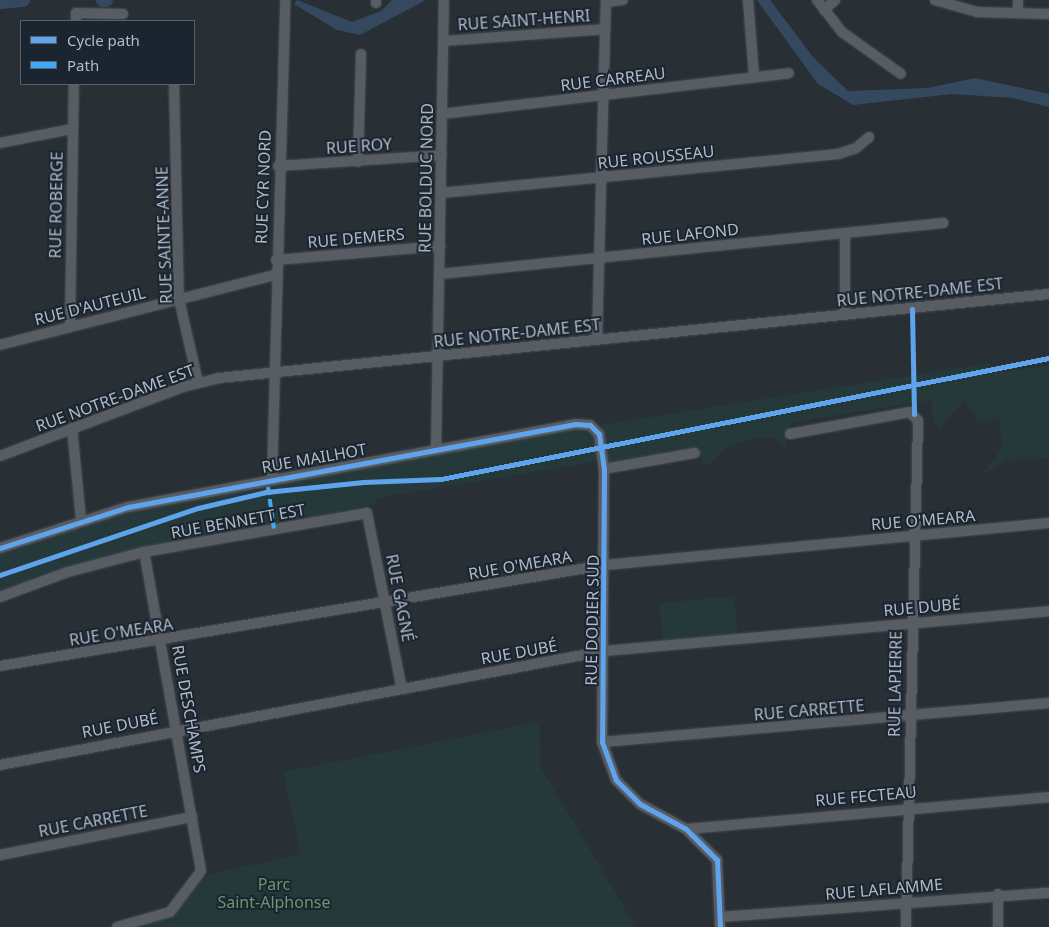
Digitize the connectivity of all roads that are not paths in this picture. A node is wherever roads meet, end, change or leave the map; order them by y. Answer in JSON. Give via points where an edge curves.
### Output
{"nodes":[{"id":1,"x":444,"y":0,"type":"edge"},
{"id":2,"x":623,"y":0,"type":"edge"},
{"id":3,"x":748,"y":0,"type":"edge"},
{"id":4,"x":817,"y":0,"type":"edge"},
{"id":5,"x":835,"y":0,"type":"edge"},
{"id":6,"x":935,"y":0,"type":"edge"},
{"id":7,"x":1018,"y":0,"type":"edge"},
{"id":8,"x":606,"y":1,"type":"edge"},
{"id":9,"x":284,"y":3,"type":"edge"},
{"id":10,"x":824,"y":10,"type":"junction"},
{"id":11,"x":1018,"y":13,"type":"junction"},
{"id":12,"x":124,"y":14,"type":"dead end"},
{"id":13,"x":1049,"y":14,"type":"edge"},
{"id":14,"x":76,"y":20,"type":"edge"},
{"id":15,"x":606,"y":29,"type":"junction"},
{"id":16,"x":444,"y":42,"type":"junction"},
{"id":17,"x":361,"y":54,"type":"dead end"},
{"id":18,"x":788,"y":73,"type":"dead end"},
{"id":19,"x":901,"y":74,"type":"dead end"},
{"id":20,"x":754,"y":76,"type":"junction"},
{"id":21,"x":74,"y":85,"type":"edge"},
{"id":22,"x":174,"y":85,"type":"edge"},
{"id":23,"x":604,"y":96,"type":"junction"},
{"id":24,"x":442,"y":114,"type":"junction"},
{"id":25,"x":72,"y":129,"type":"junction"},
{"id":26,"x":869,"y":137,"type":"dead end"},
{"id":27,"x":0,"y":143,"type":"edge"},
{"id":28,"x":442,"y":156,"type":"junction"},
{"id":29,"x":358,"y":162,"type":"junction"},
{"id":30,"x":278,"y":166,"type":"junction"},
{"id":31,"x":601,"y":178,"type":"junction"},
{"id":32,"x":441,"y":193,"type":"junction"},
{"id":33,"x":943,"y":222,"type":"dead end"},
{"id":34,"x":846,"y":233,"type":"junction"},
{"id":35,"x":440,"y":246,"type":"junction"},
{"id":36,"x":599,"y":258,"type":"junction"},
{"id":37,"x":276,"y":260,"type":"junction"},
{"id":38,"x":440,"y":274,"type":"junction"},
{"id":39,"x":275,"y":275,"type":"junction"},
{"id":40,"x":1049,"y":294,"type":"edge"},
{"id":41,"x":179,"y":299,"type":"junction"},
{"id":42,"x":845,"y":315,"type":"junction"},
{"id":43,"x":70,"y":327,"type":"junction"},
{"id":44,"x":597,"y":340,"type":"junction"},
{"id":45,"x":0,"y":345,"type":"edge"},
{"id":46,"x":437,"y":356,"type":"junction"},
{"id":47,"x":272,"y":374,"type":"junction"},
{"id":48,"x":198,"y":382,"type":"junction"},
{"id":49,"x":72,"y":428,"type":"junction"},
{"id":50,"x":790,"y":434,"type":"dead end"},
{"id":51,"x":436,"y":450,"type":"junction"},
{"id":52,"x":695,"y":454,"type":"dead end"},
{"id":53,"x":0,"y":456,"type":"edge"},
{"id":54,"x":604,"y":469,"type":"junction"},
{"id":55,"x":272,"y":478,"type":"junction"},
{"id":56,"x":367,"y":513,"type":"joint"},
{"id":57,"x":81,"y":520,"type":"junction"},
{"id":58,"x":1049,"y":523,"type":"edge"},
{"id":59,"x":915,"y":536,"type":"junction"},
{"id":60,"x":0,"y":548,"type":"edge"},
{"id":61,"x":144,"y":552,"type":"junction"},
{"id":62,"x":605,"y":565,"type":"junction"},
{"id":63,"x":0,"y":597,"type":"edge"},
{"id":64,"x":386,"y":604,"type":"junction"},
{"id":65,"x":1049,"y":611,"type":"edge"},
{"id":66,"x":912,"y":623,"type":"junction"},
{"id":67,"x":162,"y":640,"type":"junction"},
{"id":68,"x":604,"y":652,"type":"junction"},
{"id":69,"x":0,"y":666,"type":"edge"},
{"id":70,"x":402,"y":689,"type":"junction"},
{"id":71,"x":1049,"y":703,"type":"edge"},
{"id":72,"x":909,"y":716,"type":"junction"},
{"id":73,"x":176,"y":729,"type":"junction"},
{"id":74,"x":602,"y":742,"type":"junction"},
{"id":75,"x":0,"y":765,"type":"edge"},
{"id":76,"x":1049,"y":797,"type":"edge"},
{"id":77,"x":908,"y":807,"type":"junction"},
{"id":78,"x":192,"y":817,"type":"junction"},
{"id":79,"x":686,"y":829,"type":"junction"},
{"id":80,"x":0,"y":854,"type":"edge"},
{"id":81,"x":1049,"y":893,"type":"edge"},
{"id":82,"x":998,"y":894,"type":"junction"},
{"id":83,"x":907,"y":903,"type":"junction"},
{"id":84,"x":720,"y":922,"type":"edge"},
{"id":85,"x":117,"y":927,"type":"edge"},
{"id":86,"x":906,"y":927,"type":"edge"},
{"id":87,"x":998,"y":927,"type":"edge"}],
"edges":[{"from":1,"to":16,"type":"street","name":"RUE BOLDUC NORD"},
{"from":2,"to":8,"type":"street"},
{"from":3,"to":20,"type":"street"},
{"from":4,"to":10,"type":"street"},
{"from":5,"to":10,"type":"street"},
{"from":6,"to":11,"type":"street","via":[[977,12]]},
{"from":7,"to":11,"type":"street"},
{"from":8,"to":15,"type":"street"},
{"from":9,"to":30,"type":"street","name":"RUE CYR NORD"},
{"from":10,"to":19,"type":"street","via":[[842,32]]},
{"from":11,"to":13,"type":"street"},
{"from":12,"to":14,"type":"street","via":[[76,13]]},
{"from":15,"to":16,"type":"street","name":"RUE SAINT-HENRI"},
{"from":15,"to":23,"type":"street"},
{"from":16,"to":24,"type":"street","name":"RUE BOLDUC NORD"},
{"from":17,"to":29,"type":"street"},
{"from":18,"to":20,"type":"street","name":"RUE CARREAU"},
{"from":20,"to":23,"type":"street","name":"RUE CARREAU"},
{"from":21,"to":25,"type":"street","name":"RUE ROBERGE"},
{"from":22,"to":41,"type":"street","name":"RUE SAINTE-ANNE"},
{"from":23,"to":24,"type":"street","name":"RUE CARREAU"},
{"from":23,"to":31,"type":"street"},
{"from":24,"to":28,"type":"street","name":"RUE BOLDUC NORD"},
{"from":25,"to":27,"type":"street"},
{"from":25,"to":43,"type":"street","name":"RUE ROBERGE"},
{"from":26,"to":31,"type":"street","name":"RUE ROUSSEAU","via":[[856,148],[838,154]]},
{"from":28,"to":29,"type":"street","name":"RUE ROY"},
{"from":28,"to":32,"type":"street","name":"RUE BOLDUC NORD"},
{"from":29,"to":30,"type":"street","name":"RUE ROY"},
{"from":30,"to":37,"type":"street","name":"RUE CYR NORD"},
{"from":31,"to":32,"type":"street","name":"RUE ROUSSEAU"},
{"from":31,"to":36,"type":"street"},
{"from":32,"to":35,"type":"street","name":"RUE BOLDUC NORD"},
{"from":33,"to":34,"type":"street","name":"RUE LAFOND"},
{"from":34,"to":36,"type":"street","name":"RUE LAFOND"},
{"from":34,"to":42,"type":"street"},
{"from":35,"to":37,"type":"street","name":"RUE DEMERS"},
{"from":35,"to":38,"type":"street","name":"RUE BOLDUC NORD"},
{"from":36,"to":38,"type":"street","name":"RUE LAFOND"},
{"from":36,"to":44,"type":"street"},
{"from":37,"to":39,"type":"street","name":"RUE CYR NORD"},
{"from":38,"to":46,"type":"street","name":"RUE BOLDUC NORD"},
{"from":39,"to":41,"type":"street","name":"RUE D'AUTEUIL"},
{"from":39,"to":47,"type":"street","name":"RUE CYR NORD"},
{"from":40,"to":42,"type":"street","name":"RUE NOTRE-DAME EST"},
{"from":41,"to":43,"type":"street","name":"RUE D'AUTEUIL"},
{"from":41,"to":48,"type":"street","name":"RUE SAINTE-ANNE"},
{"from":42,"to":44,"type":"street","name":"RUE NOTRE-DAME EST"},
{"from":43,"to":45,"type":"street","name":"RUE D'AUTEUIL"},
{"from":44,"to":46,"type":"street","name":"RUE NOTRE-DAME EST"},
{"from":46,"to":47,"type":"street","name":"RUE NOTRE-DAME EST"},
{"from":46,"to":51,"type":"street","name":"RUE BOLDUC NORD"},
{"from":47,"to":48,"type":"street","name":"RUE NOTRE-DAME EST"},
{"from":47,"to":55,"type":"street","name":"RUE CYR NORD"},
{"from":48,"to":49,"type":"street","name":"RUE NOTRE-DAME EST"},
{"from":49,"to":53,"type":"street","name":"RUE NOTRE-DAME EST"},
{"from":49,"to":57,"type":"street"},
{"from":50,"to":59,"type":"street","name":"RUE LAPIERRE","via":[[914,414],[918,421]]},
{"from":51,"to":54,"type":"street","name":"RUE MAILHOT","via":[[585,424],[599,434]]},
{"from":51,"to":55,"type":"street","name":"RUE MAILHOT"},
{"from":52,"to":54,"type":"street"},
{"from":54,"to":62,"type":"street","name":"RUE DODIER SUD"},
{"from":55,"to":57,"type":"street","name":"RUE MAILHOT"},
{"from":56,"to":61,"type":"street","name":"RUE BENNETT EST"},
{"from":56,"to":64,"type":"street","name":"RUE GAGNÉ"},
{"from":57,"to":60,"type":"street","name":"RUE MAILHOT"},
{"from":58,"to":59,"type":"street","name":"RUE O'MEARA"},
{"from":59,"to":62,"type":"street","name":"RUE O'MEARA"},
{"from":59,"to":66,"type":"street","name":"RUE LAPIERRE"},
{"from":61,"to":63,"type":"street","name":"RUE BENNETT EST","via":[[68,572]]},
{"from":61,"to":67,"type":"street","name":"RUE DESCHAMPS"},
{"from":62,"to":64,"type":"street","name":"RUE O'MEARA"},
{"from":62,"to":68,"type":"street","name":"RUE DODIER SUD"},
{"from":64,"to":67,"type":"street","name":"RUE O'MEARA"},
{"from":64,"to":70,"type":"street","name":"RUE GAGNÉ"},
{"from":65,"to":66,"type":"street","name":"RUE DUBÉ"},
{"from":66,"to":68,"type":"street","name":"RUE DUBÉ"},
{"from":66,"to":72,"type":"street","name":"RUE LAPIERRE"},
{"from":67,"to":69,"type":"street","name":"RUE O'MEARA"},
{"from":67,"to":73,"type":"street","name":"RUE DESCHAMPS"},
{"from":68,"to":70,"type":"street","name":"RUE DUBÉ"},
{"from":68,"to":74,"type":"street","name":"RUE DODIER SUD"},
{"from":70,"to":73,"type":"street","name":"RUE DUBÉ"},
{"from":71,"to":72,"type":"street","name":"RUE CARRETTE"},
{"from":72,"to":74,"type":"street","name":"RUE CARRETTE"},
{"from":72,"to":77,"type":"street","name":"RUE LAPIERRE"},
{"from":73,"to":75,"type":"street","name":"RUE DUBÉ"},
{"from":73,"to":78,"type":"street","name":"RUE DESCHAMPS"},
{"from":74,"to":79,"type":"street","name":"RUE DODIER SUD","via":[[616,780],[640,804]]},
{"from":76,"to":77,"type":"street","name":"RUE FECTEAU"},
{"from":77,"to":79,"type":"street","name":"RUE FECTEAU"},
{"from":77,"to":83,"type":"street","name":"RUE LAPIERRE"},
{"from":78,"to":80,"type":"street","name":"RUE CARRETTE"},
{"from":78,"to":85,"type":"street","name":"RUE DESCHAMPS","via":[[201,872],[170,912]]},
{"from":79,"to":84,"type":"street","name":"RUE DODIER SUD","via":[[717,860]]},
{"from":81,"to":82,"type":"street","name":"RUE LAFLAMME"},
{"from":82,"to":83,"type":"street","name":"RUE LAFLAMME"},
{"from":82,"to":87,"type":"street"},
{"from":83,"to":84,"type":"street","name":"RUE LAFLAMME"},
{"from":83,"to":86,"type":"street","name":"RUE LAPIERRE"}]}
